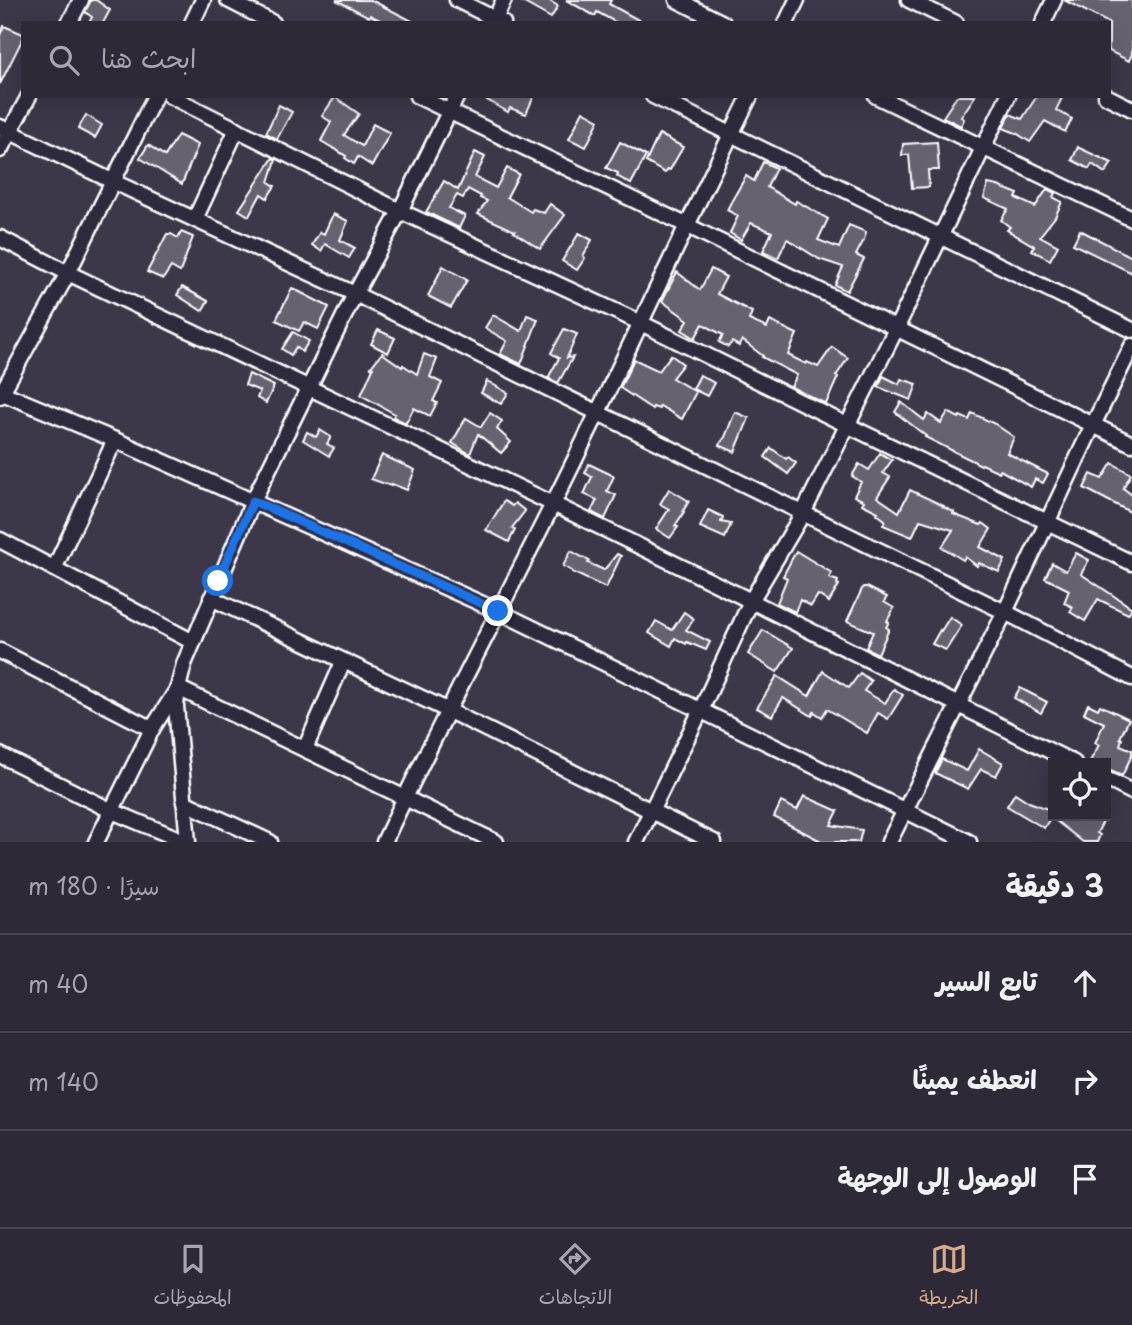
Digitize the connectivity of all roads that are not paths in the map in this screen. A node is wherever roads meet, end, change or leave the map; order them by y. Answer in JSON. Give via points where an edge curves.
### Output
{"nodes":[{"id":1,"x":81,"y":0,"type":"edge"},
{"id":2,"x":203,"y":0,"type":"edge"},
{"id":3,"x":228,"y":0,"type":"edge"},
{"id":4,"x":457,"y":0,"type":"edge"},
{"id":5,"x":504,"y":0,"type":"edge"},
{"id":6,"x":677,"y":0,"type":"edge"},
{"id":7,"x":797,"y":0,"type":"edge"},
{"id":8,"x":909,"y":0,"type":"edge"},
{"id":9,"x":1054,"y":0,"type":"edge"},
{"id":10,"x":70,"y":21,"type":"edge"},
{"id":11,"x":193,"y":21,"type":"edge"},
{"id":12,"x":269,"y":21,"type":"edge"},
{"id":13,"x":497,"y":21,"type":"edge"},
{"id":14,"x":719,"y":21,"type":"edge"},
{"id":15,"x":787,"y":21,"type":"edge"},
{"id":16,"x":952,"y":21,"type":"edge"},
{"id":17,"x":1044,"y":21,"type":"edge"},
{"id":18,"x":28,"y":98,"type":"edge"},
{"id":19,"x":154,"y":98,"type":"edge"},
{"id":20,"x":174,"y":98,"type":"edge"},
{"id":21,"x":421,"y":98,"type":"edge"},
{"id":22,"x":456,"y":98,"type":"edge"},
{"id":23,"x":657,"y":98,"type":"edge"},
{"id":24,"x":749,"y":98,"type":"edge"},
{"id":25,"x":880,"y":98,"type":"edge"},
{"id":26,"x":1007,"y":98,"type":"edge"},
{"id":27,"x":1110,"y":98,"type":"edge"},
{"id":28,"x":1132,"y":109,"type":"edge"},
{"id":29,"x":449,"y":112,"type":"junction"},
{"id":30,"x":5,"y":129,"type":"edge"},
{"id":31,"x":237,"y":130,"type":"junction"},
{"id":32,"x":731,"y":134,"type":"junction"},
{"id":33,"x":983,"y":148,"type":"junction"},
{"id":34,"x":0,"y":150,"type":"edge"},
{"id":35,"x":114,"y":182,"type":"junction"},
{"id":36,"x":400,"y":211,"type":"junction"},
{"id":37,"x":195,"y":219,"type":"junction"},
{"id":38,"x":1132,"y":219,"type":"edge"},
{"id":39,"x":686,"y":225,"type":"junction"},
{"id":40,"x":941,"y":236,"type":"junction"},
{"id":41,"x":0,"y":238,"type":"edge"},
{"id":42,"x":68,"y":273,"type":"junction"},
{"id":43,"x":355,"y":294,"type":"junction"},
{"id":44,"x":641,"y":323,"type":"junction"},
{"id":45,"x":896,"y":329,"type":"junction"},
{"id":46,"x":1132,"y":330,"type":"edge"},
{"id":47,"x":1132,"y":346,"type":"edge"},
{"id":48,"x":309,"y":388,"type":"junction"},
{"id":49,"x":1,"y":394,"type":"edge"},
{"id":50,"x":596,"y":412,"type":"junction"},
{"id":51,"x":846,"y":425,"type":"junction"},
{"id":52,"x":1093,"y":425,"type":"junction"},
{"id":53,"x":116,"y":440,"type":"junction"},
{"id":54,"x":1132,"y":444,"type":"edge"},
{"id":55,"x":253,"y":501,"type":"junction"},
{"id":56,"x":553,"y":504,"type":"junction"},
{"id":57,"x":803,"y":513,"type":"junction"},
{"id":58,"x":1048,"y":521,"type":"junction"},
{"id":59,"x":0,"y":540,"type":"edge"},
{"id":60,"x":1132,"y":563,"type":"edge"},
{"id":61,"x":54,"y":569,"type":"junction"},
{"id":62,"x":211,"y":598,"type":"junction"},
{"id":63,"x":751,"y":601,"type":"junction"},
{"id":64,"x":498,"y":611,"type":"junction"},
{"id":65,"x":1005,"y":612,"type":"junction"},
{"id":66,"x":192,"y":642,"type":"junction"},
{"id":67,"x":0,"y":651,"type":"edge"},
{"id":68,"x":343,"y":662,"type":"junction"},
{"id":69,"x":1132,"y":678,"type":"edge"},
{"id":70,"x":178,"y":688,"type":"junction"},
{"id":71,"x":958,"y":706,"type":"junction"},
{"id":72,"x":701,"y":709,"type":"junction"},
{"id":73,"x":447,"y":710,"type":"junction"},
{"id":74,"x":152,"y":729,"type":"junction"},
{"id":75,"x":305,"y":749,"type":"junction"},
{"id":76,"x":0,"y":755,"type":"edge"},
{"id":77,"x":1064,"y":758,"type":"edge"},
{"id":78,"x":1111,"y":782,"type":"edge"},
{"id":79,"x":1132,"y":792,"type":"edge"},
{"id":80,"x":405,"y":797,"type":"junction"},
{"id":81,"x":184,"y":802,"type":"junction"},
{"id":82,"x":652,"y":810,"type":"junction"},
{"id":83,"x":112,"y":811,"type":"junction"},
{"id":84,"x":904,"y":811,"type":"junction"},
{"id":85,"x":96,"y":842,"type":"edge"},
{"id":86,"x":187,"y":842,"type":"edge"},
{"id":87,"x":270,"y":842,"type":"edge"},
{"id":88,"x":384,"y":842,"type":"edge"},
{"id":89,"x":496,"y":842,"type":"edge"},
{"id":90,"x":636,"y":842,"type":"edge"},
{"id":91,"x":714,"y":842,"type":"edge"},
{"id":92,"x":889,"y":842,"type":"edge"},
{"id":93,"x":969,"y":842,"type":"edge"}],
"edges":[{"from":1,"to":10,"type":"street"},
{"from":2,"to":11,"type":"street"},
{"from":3,"to":12,"type":"street"},
{"from":4,"to":13,"type":"street"},
{"from":5,"to":13,"type":"street"},
{"from":6,"to":14,"type":"street"},
{"from":7,"to":15,"type":"street"},
{"from":8,"to":16,"type":"street"},
{"from":9,"to":17,"type":"street"},
{"from":18,"to":30,"type":"street"},
{"from":19,"to":35,"type":"street"},
{"from":20,"to":31,"type":"street"},
{"from":21,"to":29,"type":"street"},
{"from":22,"to":29,"type":"street"},
{"from":23,"to":32,"type":"street"},
{"from":24,"to":32,"type":"street"},
{"from":25,"to":33,"type":"street"},
{"from":26,"to":33,"type":"street"},
{"from":27,"to":28,"type":"street"},
{"from":29,"to":36,"type":"street"},
{"from":29,"to":39,"type":"street"},
{"from":30,"to":34,"type":"street"},
{"from":30,"to":35,"type":"street"},
{"from":31,"to":36,"type":"street"},
{"from":31,"to":37,"type":"street"},
{"from":32,"to":39,"type":"street"},
{"from":32,"to":40,"type":"street"},
{"from":33,"to":38,"type":"street"},
{"from":33,"to":40,"type":"street"},
{"from":35,"to":37,"type":"street"},
{"from":35,"to":42,"type":"street"},
{"from":36,"to":43,"type":"street"},
{"from":36,"to":44,"type":"street"},
{"from":37,"to":43,"type":"street"},
{"from":39,"to":44,"type":"street"},
{"from":39,"to":45,"type":"street"},
{"from":40,"to":45,"type":"street"},
{"from":40,"to":46,"type":"street"},
{"from":41,"to":42,"type":"street"},
{"from":42,"to":48,"type":"street"},
{"from":42,"to":49,"type":"street"},
{"from":43,"to":48,"type":"street"},
{"from":43,"to":50,"type":"street"},
{"from":44,"to":50,"type":"street"},
{"from":44,"to":51,"type":"street"},
{"from":45,"to":51,"type":"street"},
{"from":45,"to":52,"type":"street"},
{"from":47,"to":52,"type":"street"},
{"from":48,"to":55,"type":"street"},
{"from":48,"to":56,"type":"street"},
{"from":49,"to":53,"type":"street"},
{"from":50,"to":56,"type":"street"},
{"from":50,"to":57,"type":"street"},
{"from":51,"to":57,"type":"street"},
{"from":51,"to":58,"type":"street"},
{"from":52,"to":54,"type":"street"},
{"from":52,"to":58,"type":"street"},
{"from":53,"to":55,"type":"street"},
{"from":53,"to":61,"type":"street"},
{"from":55,"to":62,"type":"street"},
{"from":55,"to":64,"type":"street"},
{"from":56,"to":63,"type":"street"},
{"from":56,"to":64,"type":"street"},
{"from":57,"to":63,"type":"street"},
{"from":57,"to":65,"type":"street"},
{"from":58,"to":60,"type":"street"},
{"from":58,"to":65,"type":"street"},
{"from":59,"to":61,"type":"street"},
{"from":61,"to":66,"type":"street"},
{"from":62,"to":66,"type":"street"},
{"from":62,"to":68,"type":"street"},
{"from":63,"to":71,"type":"street"},
{"from":63,"to":72,"type":"street"},
{"from":64,"to":72,"type":"street"},
{"from":64,"to":73,"type":"street"},
{"from":65,"to":69,"type":"street"},
{"from":65,"to":71,"type":"street"},
{"from":66,"to":70,"type":"street"},
{"from":67,"to":74,"type":"street"},
{"from":68,"to":73,"type":"street"},
{"from":68,"to":75,"type":"street"},
{"from":70,"to":74,"type":"street"},
{"from":70,"to":75,"type":"street"},
{"from":70,"to":81,"type":"street"},
{"from":71,"to":77,"type":"street"},
{"from":71,"to":84,"type":"street"},
{"from":72,"to":82,"type":"street"},
{"from":72,"to":84,"type":"street"},
{"from":73,"to":80,"type":"street"},
{"from":73,"to":82,"type":"street"},
{"from":74,"to":83,"type":"street"},
{"from":75,"to":80,"type":"street"},
{"from":76,"to":83,"type":"street"},
{"from":78,"to":79,"type":"street"},
{"from":80,"to":88,"type":"street"},
{"from":80,"to":89,"type":"street"},
{"from":81,"to":86,"type":"street"},
{"from":81,"to":87,"type":"street"},
{"from":82,"to":90,"type":"street"},
{"from":82,"to":91,"type":"street"},
{"from":83,"to":85,"type":"street"},
{"from":83,"to":86,"type":"street"},
{"from":84,"to":92,"type":"street"},
{"from":84,"to":93,"type":"street"}]}
